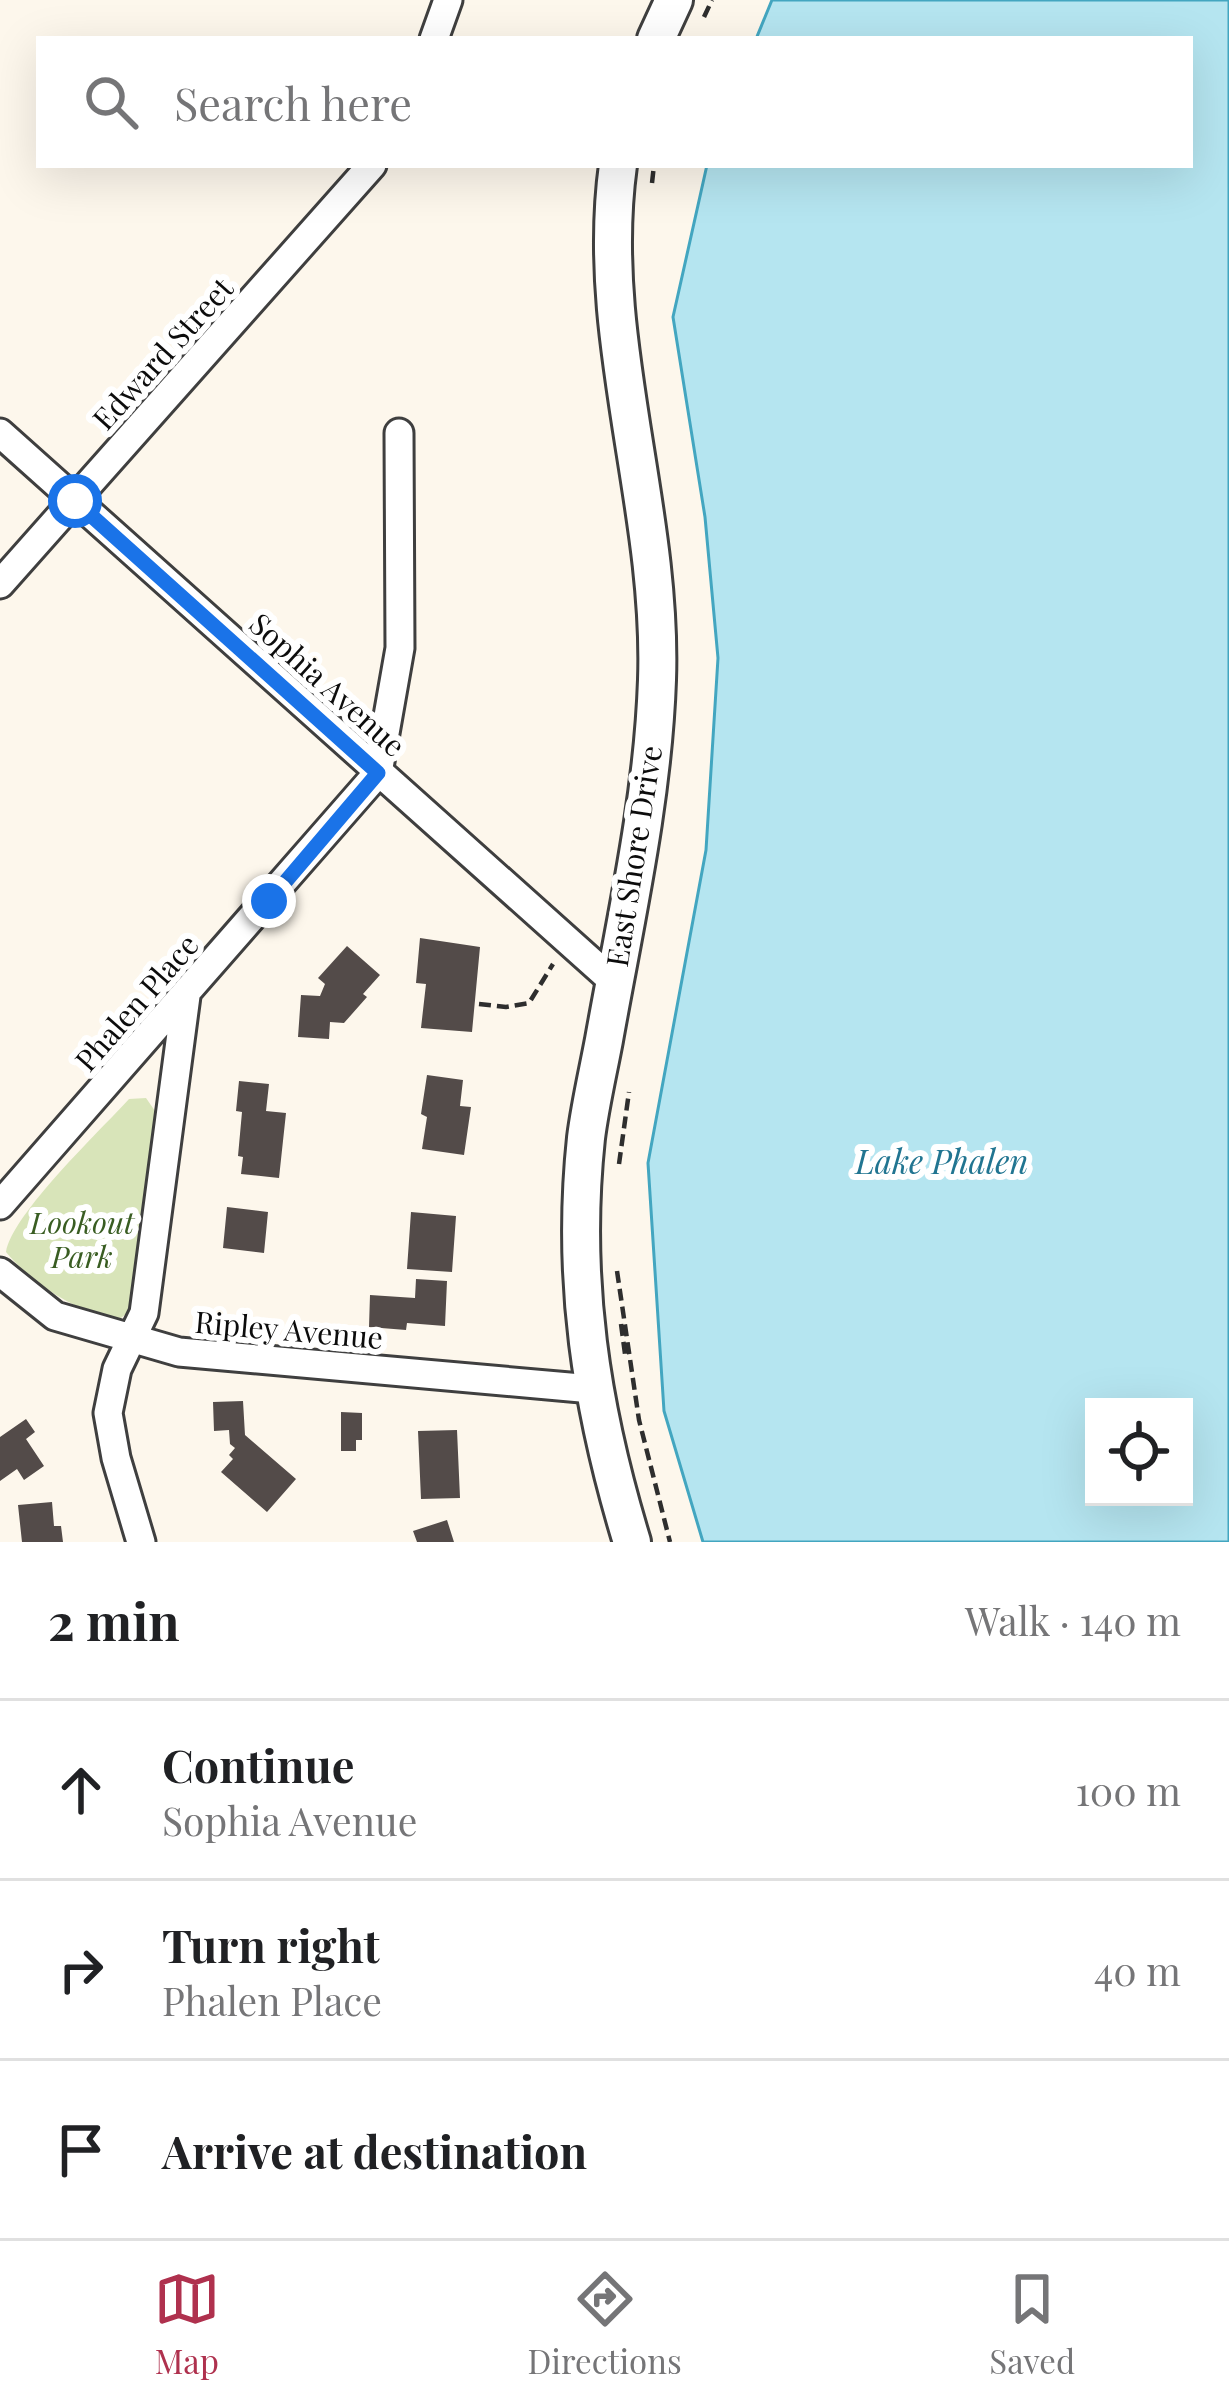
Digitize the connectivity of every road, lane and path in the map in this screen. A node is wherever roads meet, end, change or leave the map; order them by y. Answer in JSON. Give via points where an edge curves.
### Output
{"nodes":[{"id":1,"x":448,"y":0,"type":"edge"},
{"id":2,"x":674,"y":0,"type":"edge"},
{"id":3,"x":435,"y":36,"type":"edge"},
{"id":4,"x":657,"y":36,"type":"edge"},
{"id":5,"x":369,"y":168,"type":"edge"},
{"id":6,"x":618,"y":168,"type":"edge"},
{"id":7,"x":0,"y":433,"type":"edge"},
{"id":8,"x":398,"y":433,"type":"dead end"},
{"id":9,"x":75,"y":501,"type":"junction"},
{"id":10,"x":0,"y":584,"type":"edge"},
{"id":11,"x":378,"y":773,"type":"junction"},
{"id":12,"x":556,"y":959,"type":"dead end"},
{"id":13,"x":614,"y":982,"type":"junction"},
{"id":14,"x":186,"y":996,"type":"junction"},
{"id":15,"x":479,"y":1004,"type":"dead end"},
{"id":16,"x":0,"y":1205,"type":"edge"},
{"id":17,"x":0,"y":1272,"type":"edge"},
{"id":18,"x":134,"y":1340,"type":"junction"},
{"id":19,"x":592,"y":1389,"type":"junction"},
{"id":20,"x":141,"y":1542,"type":"edge"},
{"id":21,"x":632,"y":1542,"type":"edge"}],
"edges":[{"from":1,"to":3,"type":"street"},
{"from":2,"to":4,"type":"street"},
{"from":5,"to":9,"type":"street","name":"Edward Street"},
{"from":6,"to":13,"type":"street","name":"East Shore Drive","via":[[613,286],[652,561],[657,682]]},
{"from":7,"to":9,"type":"street","name":"Sophia Avenue"},
{"from":8,"to":11,"type":"street","via":[[400,648]]},
{"from":9,"to":10,"type":"street","name":"Edward Street"},
{"from":9,"to":11,"type":"street","name":"Sophia Avenue"},
{"from":11,"to":13,"type":"street","name":"Sophia Avenue"},
{"from":11,"to":14,"type":"street","name":"Phalen Place"},
{"from":12,"to":15,"type":"path","via":[[529,1003]]},
{"from":13,"to":19,"type":"street","name":"East Shore Drive","via":[[586,1138],[581,1267]]},
{"from":14,"to":16,"type":"street","name":"Phalen Place"},
{"from":14,"to":18,"type":"street"},
{"from":17,"to":18,"type":"street","name":"Ripley Avenue","via":[[55,1316]]},
{"from":18,"to":19,"type":"street","name":"Ripley Avenue","via":[[179,1352]]},
{"from":18,"to":20,"type":"street","via":[[108,1413]]},
{"from":19,"to":21,"type":"street","name":"East Shore Drive"}]}
